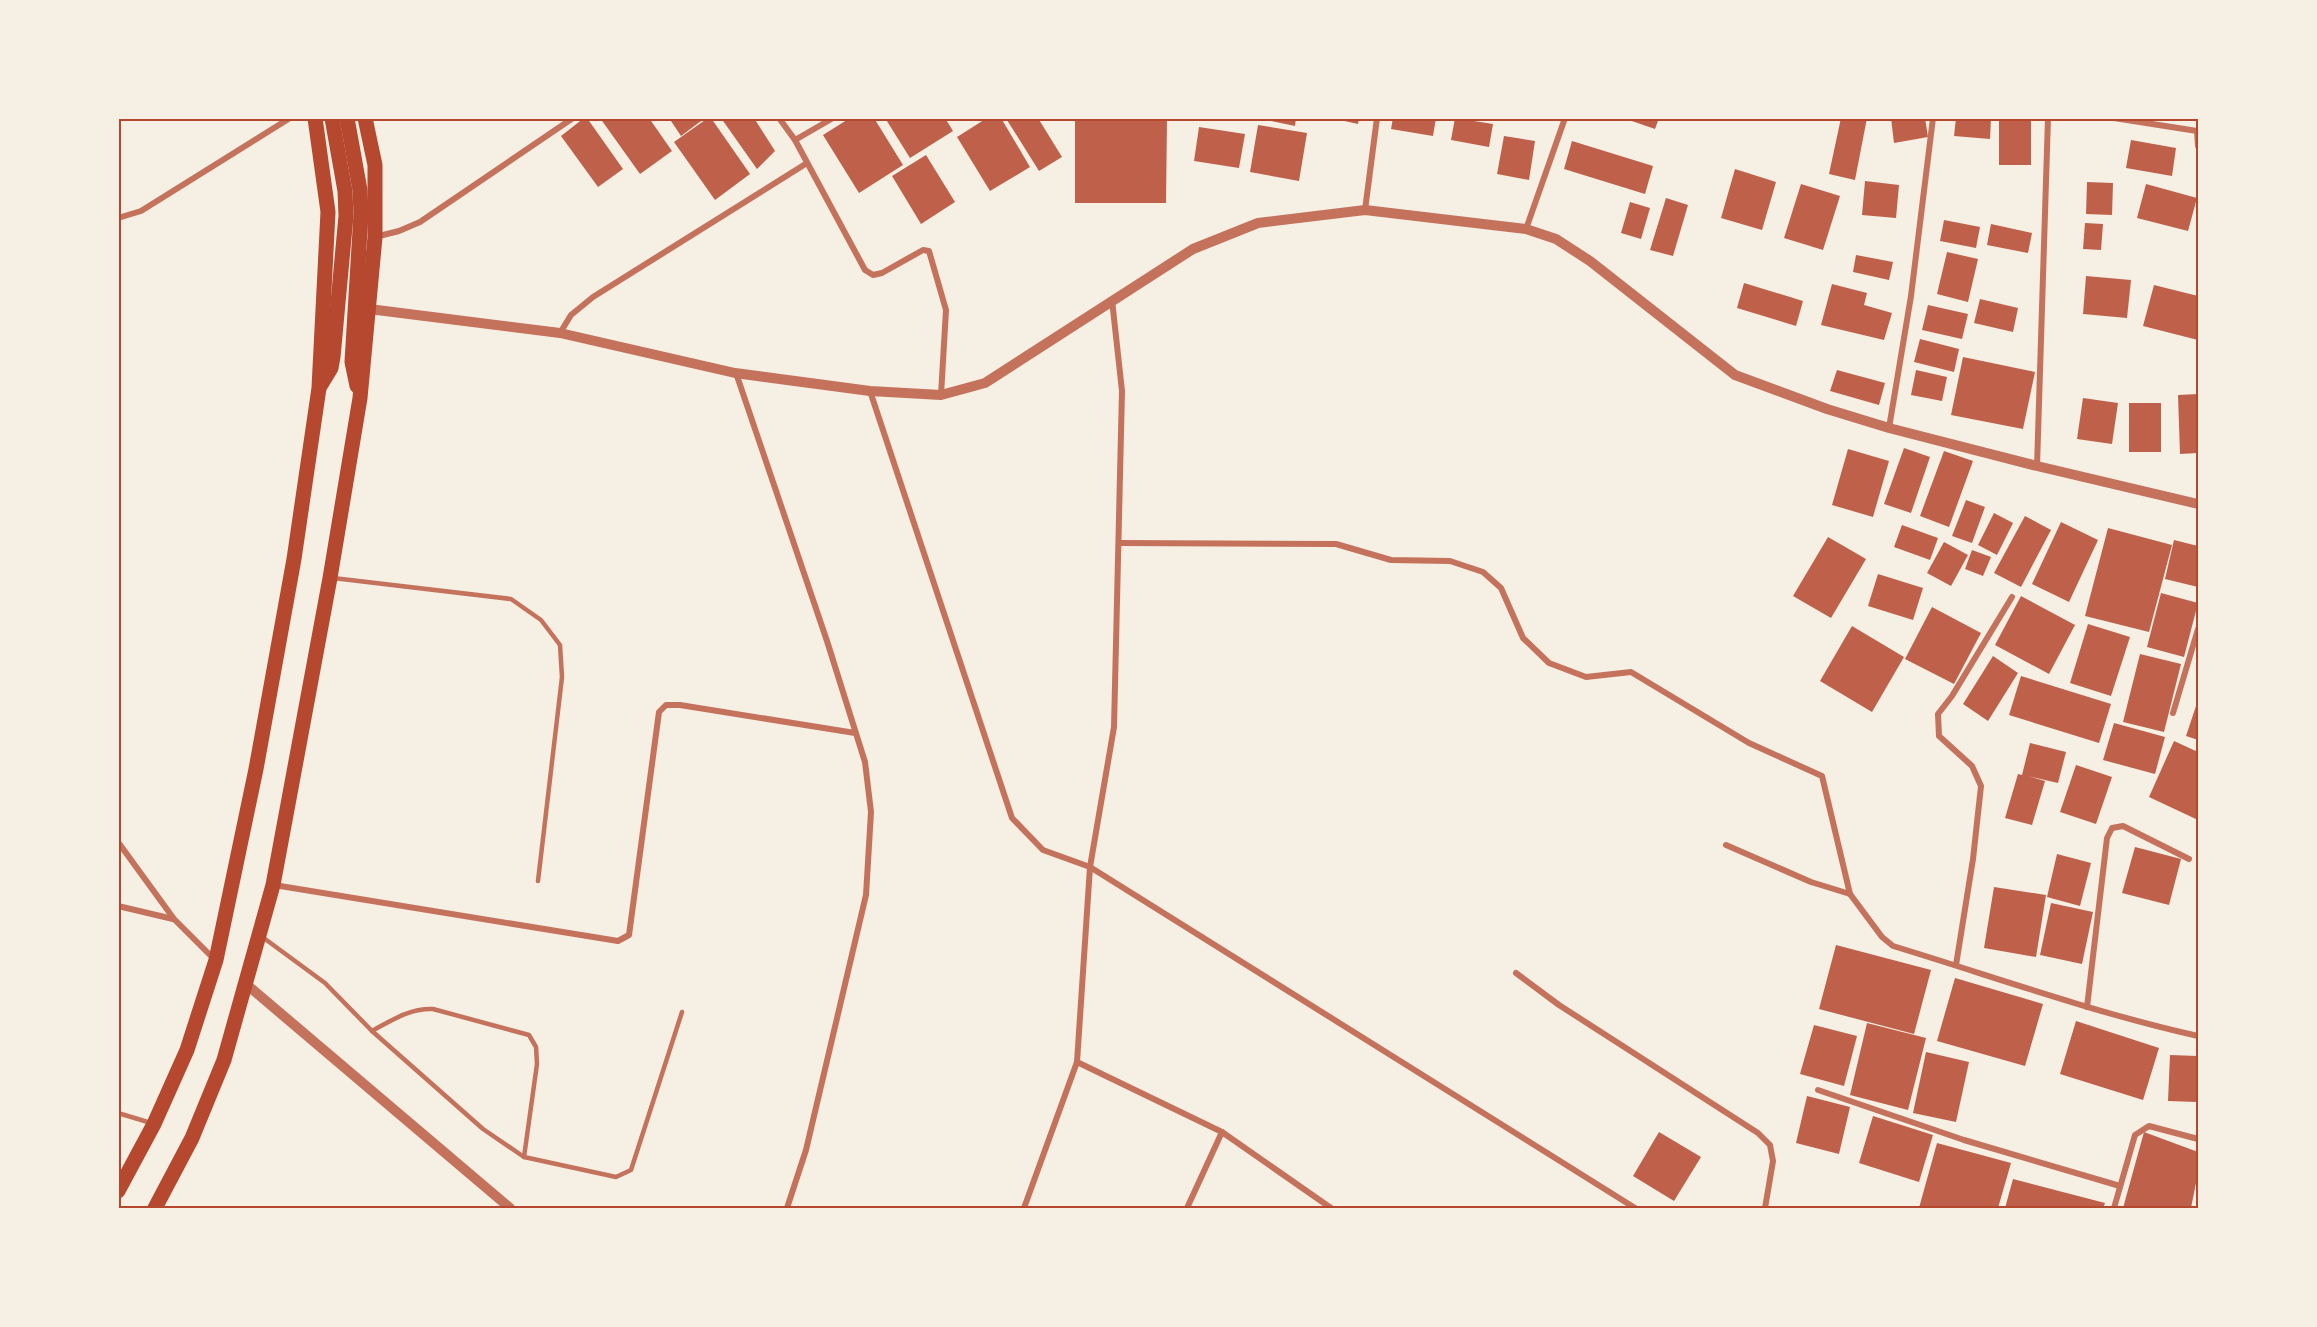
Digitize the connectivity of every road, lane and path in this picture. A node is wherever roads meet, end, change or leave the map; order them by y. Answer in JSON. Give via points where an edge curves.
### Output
{"nodes":[{"id":1,"x":290,"y":118,"type":"edge"},
{"id":2,"x":315,"y":118,"type":"edge"},
{"id":3,"x":332,"y":118,"type":"edge"},
{"id":4,"x":347,"y":118,"type":"edge"},
{"id":5,"x":365,"y":118,"type":"edge"},
{"id":6,"x":573,"y":118,"type":"edge"},
{"id":7,"x":779,"y":118,"type":"edge"},
{"id":8,"x":833,"y":118,"type":"edge"},
{"id":9,"x":1377,"y":118,"type":"edge"},
{"id":10,"x":1565,"y":118,"type":"edge"},
{"id":11,"x":1933,"y":118,"type":"edge"},
{"id":12,"x":2048,"y":118,"type":"edge"},
{"id":13,"x":2114,"y":118,"type":"edge"},
{"id":14,"x":2198,"y":131,"type":"edge"},
{"id":15,"x":795,"y":140,"type":"junction"},
{"id":16,"x":2199,"y":146,"type":"edge"},
{"id":17,"x":807,"y":163,"type":"junction"},
{"id":18,"x":1365,"y":210,"type":"junction"},
{"id":19,"x":118,"y":218,"type":"edge"},
{"id":20,"x":1526,"y":229,"type":"junction"},
{"id":21,"x":375,"y":237,"type":"junction"},
{"id":22,"x":1112,"y":299,"type":"junction"},
{"id":23,"x":369,"y":309,"type":"junction"},
{"id":24,"x":560,"y":333,"type":"junction"},
{"id":25,"x":735,"y":373,"type":"junction"},
{"id":26,"x":319,"y":388,"type":"junction"},
{"id":27,"x":870,"y":391,"type":"junction"},
{"id":28,"x":941,"y":394,"type":"junction"},
{"id":29,"x":360,"y":398,"type":"junction"},
{"id":30,"x":1889,"y":428,"type":"junction"},
{"id":31,"x":2037,"y":466,"type":"junction"},
{"id":32,"x":2199,"y":504,"type":"edge"},
{"id":33,"x":1120,"y":543,"type":"junction"},
{"id":34,"x":330,"y":578,"type":"junction"},
{"id":35,"x":2012,"y":597,"type":"dead end"},
{"id":36,"x":2199,"y":629,"type":"edge"},
{"id":37,"x":2173,"y":713,"type":"dead end"},
{"id":38,"x":855,"y":733,"type":"junction"},
{"id":39,"x":118,"y":842,"type":"edge"},
{"id":40,"x":1726,"y":844,"type":"dead end"},
{"id":41,"x":2189,"y":859,"type":"dead end"},
{"id":42,"x":1090,"y":867,"type":"junction"},
{"id":43,"x":538,"y":881,"type":"dead end"},
{"id":44,"x":273,"y":885,"type":"junction"},
{"id":45,"x":1850,"y":894,"type":"junction"},
{"id":46,"x":118,"y":906,"type":"edge"},
{"id":47,"x":174,"y":919,"type":"junction"},
{"id":48,"x":260,"y":935,"type":"junction"},
{"id":49,"x":216,"y":960,"type":"junction"},
{"id":50,"x":1956,"y":965,"type":"junction"},
{"id":51,"x":1516,"y":973,"type":"dead end"},
{"id":52,"x":246,"y":984,"type":"junction"},
{"id":53,"x":2087,"y":1007,"type":"junction"},
{"id":54,"x":682,"y":1012,"type":"dead end"},
{"id":55,"x":372,"y":1031,"type":"junction"},
{"id":56,"x":2199,"y":1036,"type":"edge"},
{"id":57,"x":1077,"y":1062,"type":"junction"},
{"id":58,"x":1818,"y":1090,"type":"dead end"},
{"id":59,"x":118,"y":1113,"type":"edge"},
{"id":60,"x":154,"y":1124,"type":"junction"},
{"id":61,"x":1222,"y":1132,"type":"junction"},
{"id":62,"x":2199,"y":1139,"type":"edge"},
{"id":63,"x":524,"y":1156,"type":"junction"},
{"id":64,"x":2120,"y":1186,"type":"junction"},
{"id":65,"x":118,"y":1191,"type":"edge"},
{"id":66,"x":155,"y":1209,"type":"edge"},
{"id":67,"x":510,"y":1209,"type":"edge"},
{"id":68,"x":787,"y":1209,"type":"edge"},
{"id":69,"x":1024,"y":1209,"type":"edge"},
{"id":70,"x":1187,"y":1209,"type":"edge"},
{"id":71,"x":1331,"y":1209,"type":"edge"},
{"id":72,"x":1635,"y":1209,"type":"edge"},
{"id":73,"x":1765,"y":1209,"type":"edge"},
{"id":74,"x":2114,"y":1209,"type":"edge"}],
"edges":[{"from":1,"to":19,"type":"street","via":[[141,211]]},
{"from":2,"to":26,"type":"main road","via":[[328,212]]},
{"from":3,"to":26,"type":"main road","via":[[346,216],[331,368]]},
{"from":4,"to":29,"type":"main road","via":[[360,190],[353,372]]},
{"from":5,"to":21,"type":"main road","via":[[375,165]]},
{"from":6,"to":21,"type":"street","via":[[420,222]]},
{"from":7,"to":15,"type":"street"},
{"from":8,"to":15,"type":"street"},
{"from":9,"to":18,"type":"street"},
{"from":10,"to":20,"type":"street"},
{"from":11,"to":30,"type":"street","via":[[1911,296]]},
{"from":12,"to":31,"type":"street"},
{"from":13,"to":14,"type":"street"},
{"from":14,"to":16,"type":"street"},
{"from":15,"to":17,"type":"street"},
{"from":17,"to":24,"type":"street","via":[[592,297],[571,315]]},
{"from":17,"to":28,"type":"street","via":[[865,270],[873,275],[882,273],[923,250],[929,251],[946,310]]},
{"from":18,"to":20,"type":"street"},
{"from":18,"to":22,"type":"street","via":[[1258,223],[1193,249]]},
{"from":20,"to":30,"type":"street","via":[[1556,239],[1590,261],[1735,375]]},
{"from":21,"to":23,"type":"main road"},
{"from":22,"to":28,"type":"street","via":[[985,382]]},
{"from":22,"to":33,"type":"street","via":[[1122,391]]},
{"from":23,"to":24,"type":"street"},
{"from":23,"to":29,"type":"main road"},
{"from":24,"to":25,"type":"street"},
{"from":25,"to":27,"type":"street"},
{"from":25,"to":38,"type":"street"},
{"from":26,"to":49,"type":"main road","via":[[256,769]]},
{"from":27,"to":28,"type":"street"},
{"from":27,"to":42,"type":"street","via":[[1012,818],[1043,850]]},
{"from":29,"to":34,"type":"main road"},
{"from":30,"to":31,"type":"street"},
{"from":31,"to":32,"type":"street"},
{"from":33,"to":42,"type":"street","via":[[1114,727]]},
{"from":33,"to":45,"type":"street","via":[[1336,544],[1391,560],[1450,561],[1483,572],[1501,588],[1523,638],[1549,663],[1586,677],[1631,672],[1749,743],[1822,776]]},
{"from":34,"to":43,"type":"lane","via":[[510,599],[541,620],[560,645],[562,677]]},
{"from":34,"to":44,"type":"main road"},
{"from":35,"to":50,"type":"street","via":[[1938,714],[1940,736],[1972,766],[1980,786]]},
{"from":36,"to":37,"type":"street"},
{"from":38,"to":44,"type":"street","via":[[666,705],[659,712],[629,935],[618,940]]},
{"from":38,"to":68,"type":"street","via":[[865,762],[871,812],[866,895],[806,1150]]},
{"from":39,"to":47,"type":"street"},
{"from":40,"to":45,"type":"street","via":[[1811,882]]},
{"from":41,"to":53,"type":"street","via":[[2123,826],[2112,828],[2107,838]]},
{"from":42,"to":57,"type":"street"},
{"from":42,"to":72,"type":"street"},
{"from":44,"to":48,"type":"main road"},
{"from":45,"to":50,"type":"street","via":[[1893,946]]},
{"from":46,"to":47,"type":"street"},
{"from":47,"to":49,"type":"street"},
{"from":48,"to":52,"type":"main road"},
{"from":48,"to":55,"type":"lane","via":[[325,983]]},
{"from":49,"to":60,"type":"main road","via":[[186,1050]]},
{"from":50,"to":53,"type":"street"},
{"from":51,"to":73,"type":"street","via":[[1758,1133],[1770,1145],[1773,1161]]},
{"from":52,"to":66,"type":"main road","via":[[224,1059],[192,1138]]},
{"from":52,"to":67,"type":"street"},
{"from":53,"to":56,"type":"street"},
{"from":54,"to":63,"type":"lane","via":[[631,1170],[615,1177]]},
{"from":55,"to":63,"type":"lane","via":[[483,1130]]},
{"from":55,"to":63,"type":"lane","via":[[408,1012],[427,1009],[529,1035],[536,1047],[537,1064]]},
{"from":57,"to":61,"type":"street"},
{"from":57,"to":69,"type":"street"},
{"from":58,"to":64,"type":"street","via":[[1964,1140]]},
{"from":59,"to":60,"type":"lane"},
{"from":60,"to":65,"type":"main road"},
{"from":61,"to":70,"type":"street"},
{"from":61,"to":71,"type":"street"},
{"from":62,"to":64,"type":"street","via":[[2149,1126],[2143,1129],[2135,1135]]},
{"from":64,"to":74,"type":"street"}]}
